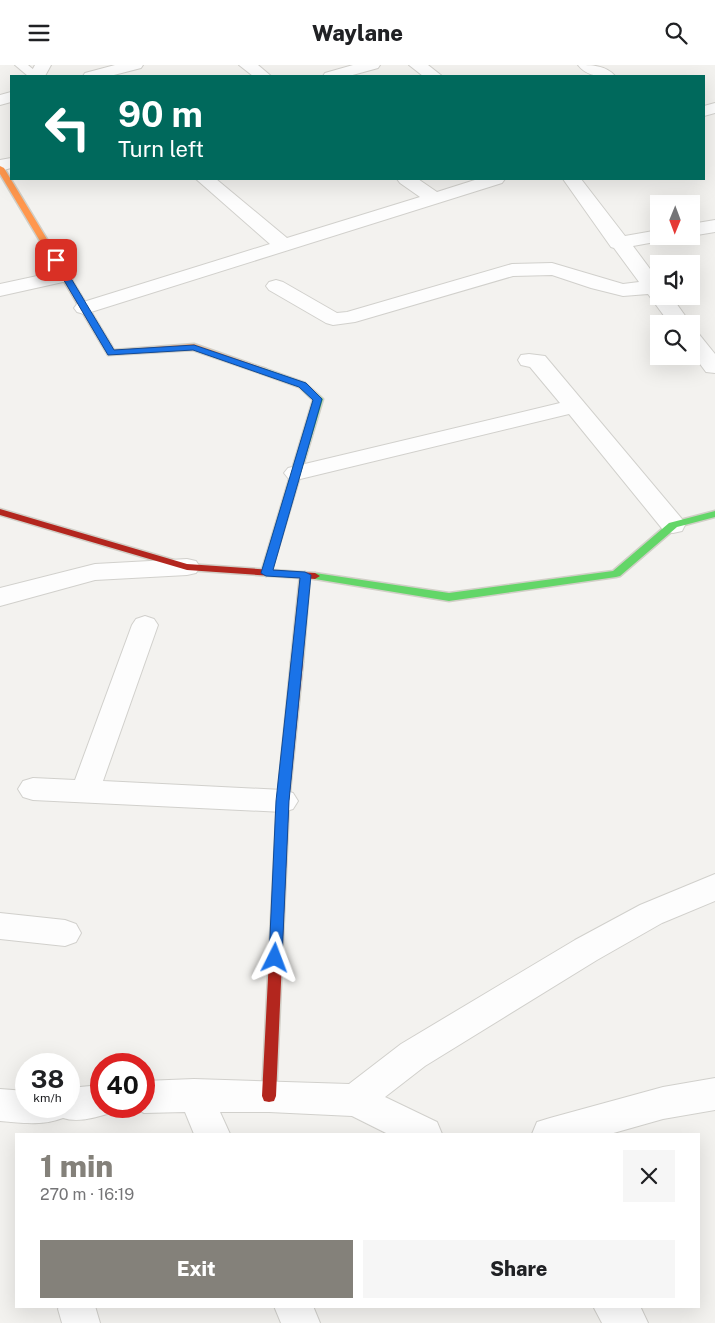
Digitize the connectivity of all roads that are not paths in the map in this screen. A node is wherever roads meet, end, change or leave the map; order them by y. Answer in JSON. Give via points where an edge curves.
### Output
{"nodes":[{"id":1,"x":21,"y":65,"type":"edge"},
{"id":2,"x":135,"y":65,"type":"edge"},
{"id":3,"x":247,"y":65,"type":"edge"},
{"id":4,"x":372,"y":65,"type":"edge"},
{"id":5,"x":417,"y":65,"type":"edge"},
{"id":6,"x":586,"y":65,"type":"edge"},
{"id":7,"x":35,"y":75,"type":"edge"},
{"id":8,"x":96,"y":75,"type":"edge"},
{"id":9,"x":262,"y":75,"type":"edge"},
{"id":10,"x":335,"y":75,"type":"edge"},
{"id":11,"x":432,"y":75,"type":"edge"},
{"id":12,"x":604,"y":75,"type":"edge"},
{"id":13,"x":0,"y":167,"type":"edge"},
{"id":14,"x":206,"y":180,"type":"edge"},
{"id":15,"x":407,"y":180,"type":"edge"},
{"id":16,"x":493,"y":180,"type":"edge"},
{"id":17,"x":573,"y":180,"type":"edge"},
{"id":18,"x":435,"y":199,"type":"junction"},
{"id":19,"x":715,"y":226,"type":"edge"},
{"id":20,"x":700,"y":228,"type":"edge"},
{"id":21,"x":650,"y":238,"type":"edge"},
{"id":22,"x":618,"y":243,"type":"junction"},
{"id":23,"x":284,"y":245,"type":"junction"},
{"id":24,"x":65,"y":276,"type":"junction"},
{"id":25,"x":650,"y":284,"type":"edge"},
{"id":26,"x":276,"y":286,"type":"dead end"},
{"id":27,"x":0,"y":290,"type":"edge"},
{"id":28,"x":650,"y":292,"type":"edge"},
{"id":29,"x":666,"y":305,"type":"edge"},
{"id":30,"x":84,"y":308,"type":"junction"},
{"id":31,"x":674,"y":315,"type":"edge"},
{"id":32,"x":700,"y":349,"type":"edge"},
{"id":33,"x":529,"y":360,"type":"dead end"},
{"id":34,"x":714,"y":367,"type":"edge"},
{"id":35,"x":574,"y":406,"type":"junction"},
{"id":36,"x":296,"y":473,"type":"junction"},
{"id":37,"x":0,"y":512,"type":"edge"},
{"id":38,"x":715,"y":514,"type":"edge"},
{"id":39,"x":673,"y":525,"type":"junction"},
{"id":40,"x":187,"y":567,"type":"junction"},
{"id":41,"x":266,"y":573,"type":"junction"},
{"id":42,"x":305,"y":575,"type":"junction"},
{"id":43,"x":0,"y":597,"type":"edge"},
{"id":44,"x":145,"y":625,"type":"dead end"},
{"id":45,"x":33,"y":789,"type":"dead end"},
{"id":46,"x":85,"y":791,"type":"junction"},
{"id":47,"x":282,"y":801,"type":"junction"},
{"id":48,"x":715,"y":887,"type":"edge"},
{"id":49,"x":0,"y":926,"type":"edge"},
{"id":50,"x":65,"y":933,"type":"dead end"},
{"id":51,"x":194,"y":1095,"type":"junction"},
{"id":52,"x":715,"y":1095,"type":"edge"},
{"id":53,"x":269,"y":1096,"type":"junction"},
{"id":54,"x":155,"y":1097,"type":"edge"},
{"id":55,"x":354,"y":1100,"type":"junction"},
{"id":56,"x":0,"y":1105,"type":"edge"},
{"id":57,"x":15,"y":1106,"type":"edge"},
{"id":58,"x":212,"y":1133,"type":"edge"},
{"id":59,"x":422,"y":1133,"type":"edge"},
{"id":60,"x":554,"y":1133,"type":"edge"},
{"id":61,"x":294,"y":1308,"type":"edge"},
{"id":62,"x":614,"y":1308,"type":"edge"},
{"id":63,"x":301,"y":1323,"type":"edge"},
{"id":64,"x":629,"y":1323,"type":"edge"}],
"edges":[{"from":1,"to":7,"type":"lane"},
{"from":2,"to":8,"type":"street"},
{"from":3,"to":9,"type":"street"},
{"from":4,"to":10,"type":"street"},
{"from":5,"to":11,"type":"street"},
{"from":6,"to":12,"type":"street"},
{"from":13,"to":24,"type":"street"},
{"from":14,"to":23,"type":"street"},
{"from":15,"to":18,"type":"street"},
{"from":16,"to":18,"type":"street"},
{"from":17,"to":22,"type":"street"},
{"from":18,"to":23,"type":"street"},
{"from":19,"to":20,"type":"street"},
{"from":21,"to":22,"type":"street"},
{"from":22,"to":25,"type":"street"},
{"from":23,"to":30,"type":"street"},
{"from":24,"to":27,"type":"street"},
{"from":24,"to":30,"type":"street"},
{"from":26,"to":28,"type":"street","via":[[333,319],[348,318],[512,270],[552,269],[623,290]]},
{"from":29,"to":31,"type":"street"},
{"from":30,"to":36,"type":"street","via":[[111,353],[194,347],[302,385],[318,399]]},
{"from":32,"to":34,"type":"street"},
{"from":33,"to":35,"type":"street","via":[[537,361]]},
{"from":35,"to":36,"type":"street"},
{"from":35,"to":39,"type":"street"},
{"from":36,"to":41,"type":"street"},
{"from":37,"to":40,"type":"street"},
{"from":38,"to":39,"type":"street"},
{"from":39,"to":42,"type":"street","via":[[616,574],[448,597]]},
{"from":40,"to":41,"type":"street"},
{"from":40,"to":43,"type":"street","via":[[95,572]]},
{"from":41,"to":42,"type":"street"},
{"from":42,"to":47,"type":"street"},
{"from":44,"to":46,"type":"street"},
{"from":45,"to":46,"type":"street"},
{"from":46,"to":47,"type":"street"},
{"from":47,"to":53,"type":"street"},
{"from":48,"to":55,"type":"street","via":[[651,913],[586,950],[413,1055]]},
{"from":49,"to":50,"type":"street"},
{"from":51,"to":53,"type":"street"},
{"from":51,"to":54,"type":"street"},
{"from":51,"to":58,"type":"street"},
{"from":52,"to":60,"type":"street","via":[[663,1103]]},
{"from":53,"to":55,"type":"street"},
{"from":55,"to":59,"type":"street"},
{"from":56,"to":57,"type":"street"},
{"from":61,"to":63,"type":"street"},
{"from":62,"to":64,"type":"street"}]}
